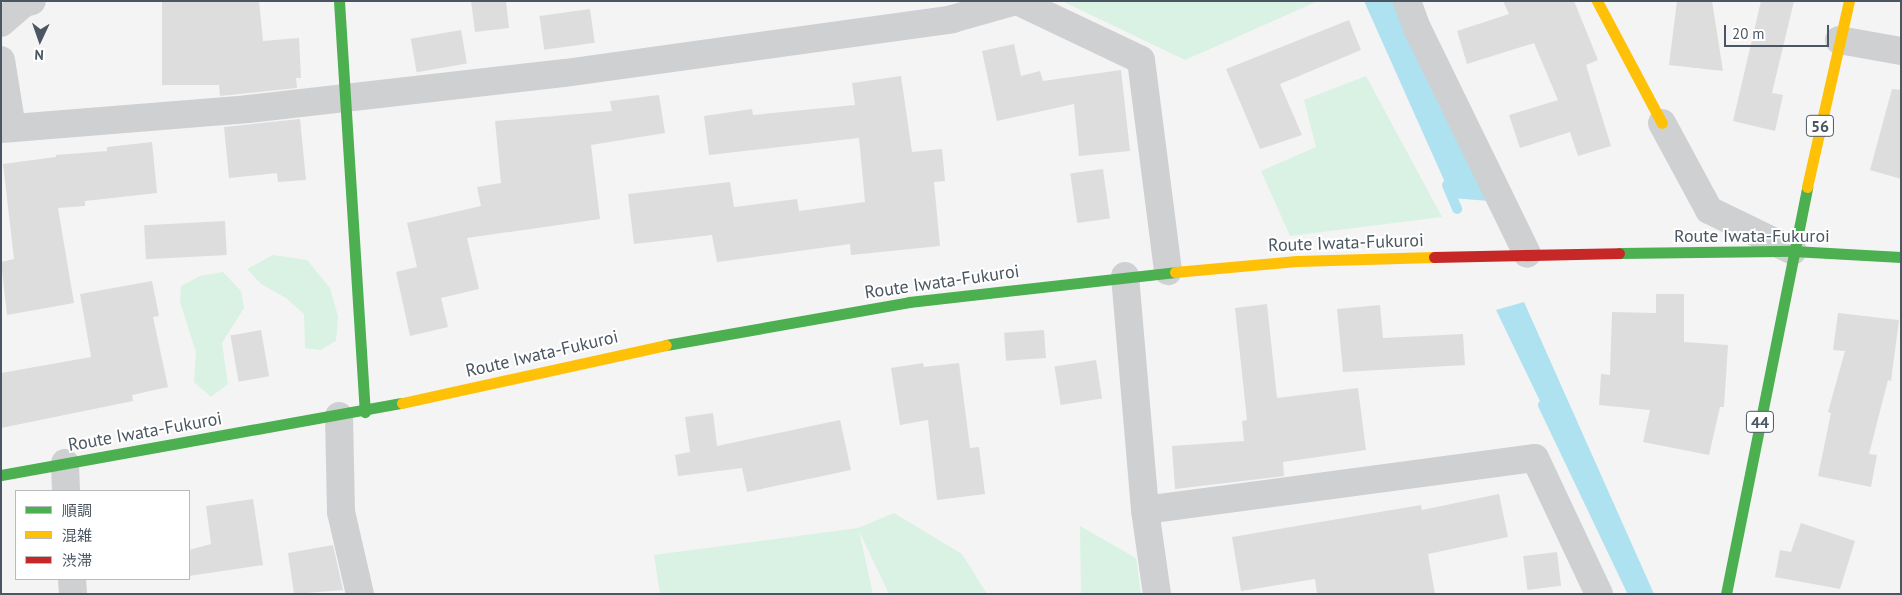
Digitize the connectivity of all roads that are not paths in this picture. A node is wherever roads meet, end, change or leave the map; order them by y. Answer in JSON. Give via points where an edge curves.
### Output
{"nodes":[{"id":1,"x":32,"y":1,"type":"edge"},
{"id":2,"x":339,"y":1,"type":"edge"},
{"id":3,"x":1017,"y":1,"type":"edge"},
{"id":4,"x":1407,"y":1,"type":"edge"},
{"id":5,"x":1597,"y":1,"type":"edge"},
{"id":6,"x":1849,"y":1,"type":"edge"},
{"id":7,"x":1,"y":23,"type":"edge"},
{"id":8,"x":1839,"y":40,"type":"junction"},
{"id":9,"x":1901,"y":51,"type":"edge"},
{"id":10,"x":1,"y":60,"type":"edge"},
{"id":11,"x":344,"y":96,"type":"junction"},
{"id":12,"x":1662,"y":123,"type":"joint"},
{"id":13,"x":6,"y":129,"type":"edge"},
{"id":14,"x":1793,"y":251,"type":"junction"},
{"id":15,"x":1527,"y":254,"type":"junction"},
{"id":16,"x":1901,"y":257,"type":"edge"},
{"id":17,"x":1168,"y":271,"type":"junction"},
{"id":18,"x":1125,"y":276,"type":"junction"},
{"id":19,"x":366,"y":412,"type":"junction"},
{"id":20,"x":339,"y":416,"type":"junction"},
{"id":21,"x":65,"y":463,"type":"junction"},
{"id":22,"x":1,"y":475,"type":"edge"},
{"id":23,"x":66,"y":490,"type":"edge"},
{"id":24,"x":1145,"y":510,"type":"junction"},
{"id":25,"x":72,"y":580,"type":"edge"},
{"id":26,"x":73,"y":594,"type":"edge"},
{"id":27,"x":360,"y":594,"type":"edge"},
{"id":28,"x":1157,"y":594,"type":"edge"},
{"id":29,"x":1599,"y":594,"type":"edge"},
{"id":30,"x":1726,"y":594,"type":"edge"}],
"edges":[{"from":1,"to":7,"type":"street","via":[[24,3]]},
{"from":2,"to":11,"type":"main road"},
{"from":3,"to":11,"type":"street","via":[[943,21],[565,73]]},
{"from":3,"to":17,"type":"street","via":[[1141,60]]},
{"from":4,"to":15,"type":"street","via":[[1417,28]]},
{"from":5,"to":12,"type":"main road"},
{"from":6,"to":8,"type":"main road","number":"56"},
{"from":8,"to":9,"type":"street"},
{"from":8,"to":14,"type":"main road","number":"56"},
{"from":10,"to":13,"type":"street"},
{"from":11,"to":13,"type":"street","via":[[248,109]]},
{"from":11,"to":19,"type":"main road"},
{"from":12,"to":14,"type":"street","via":[[1709,210]]},
{"from":14,"to":15,"type":"main road","name":"Route Iwata-Fukuroi"},
{"from":14,"to":16,"type":"main road","name":"Route Iwata-Fukuroi"},
{"from":14,"to":30,"type":"main road","number":"44"},
{"from":15,"to":17,"type":"main road","name":"Route Iwata-Fukuroi","via":[[1297,261]]},
{"from":17,"to":18,"type":"main road","name":"Route Iwata-Fukuroi"},
{"from":18,"to":19,"type":"main road","name":"Route Iwata-Fukuroi","via":[[909,302],[611,355]]},
{"from":18,"to":24,"type":"street"},
{"from":19,"to":20,"type":"main road","name":"Route Iwata-Fukuroi"},
{"from":20,"to":21,"type":"main road","name":"Route Iwata-Fukuroi"},
{"from":20,"to":27,"type":"street","via":[[341,512]]},
{"from":21,"to":22,"type":"main road","name":"Route Iwata-Fukuroi"},
{"from":21,"to":23,"type":"street"},
{"from":24,"to":28,"type":"street"},
{"from":24,"to":29,"type":"street","via":[[1535,458]]},
{"from":25,"to":26,"type":"street"}]}
